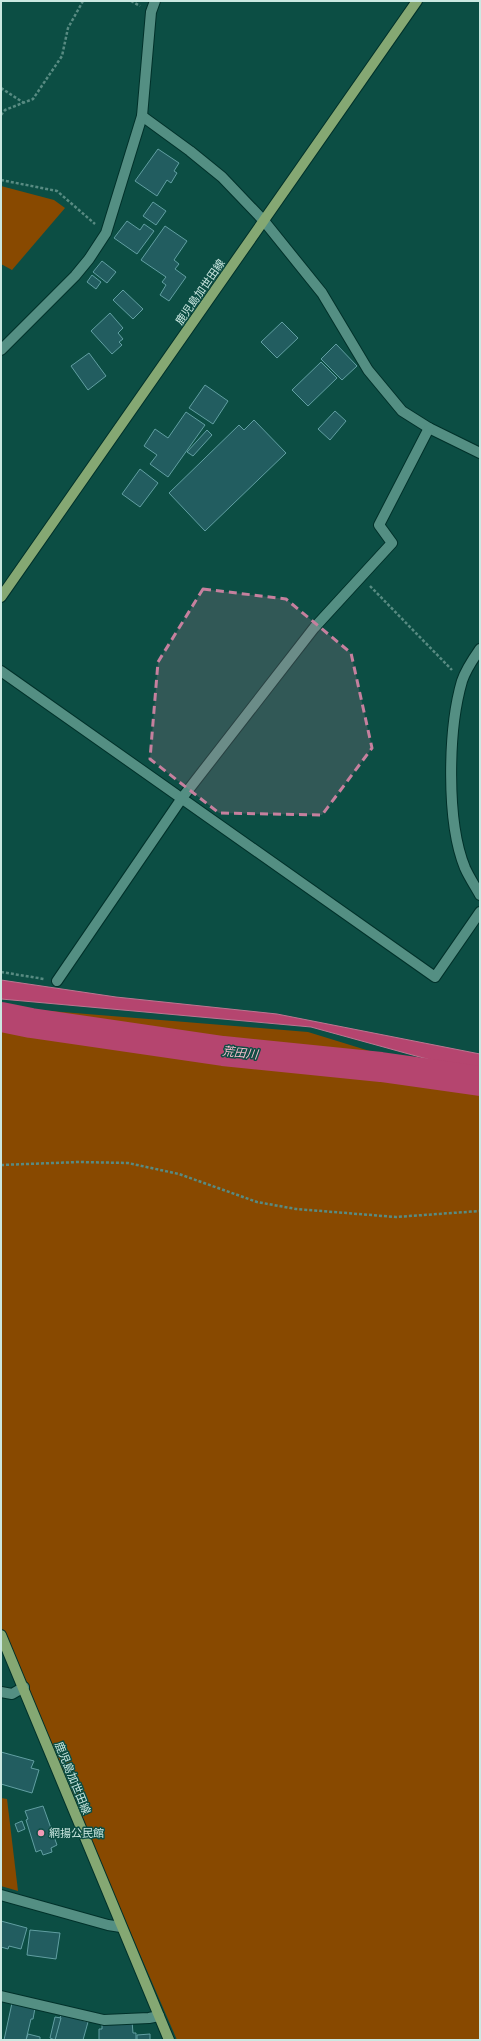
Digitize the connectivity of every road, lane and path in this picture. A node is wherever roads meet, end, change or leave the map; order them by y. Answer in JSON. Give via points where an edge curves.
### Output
{"nodes":[{"id":1,"x":82,"y":1,"type":"edge"},
{"id":2,"x":155,"y":1,"type":"edge"},
{"id":3,"x":417,"y":1,"type":"edge"},
{"id":4,"x":1,"y":88,"type":"edge"},
{"id":5,"x":24,"y":103,"type":"junction"},
{"id":6,"x":1,"y":115,"type":"edge"},
{"id":7,"x":142,"y":116,"type":"junction"},
{"id":8,"x":1,"y":180,"type":"edge"},
{"id":9,"x":264,"y":221,"type":"junction"},
{"id":10,"x":106,"y":233,"type":"junction"},
{"id":11,"x":1,"y":350,"type":"edge"},
{"id":12,"x":429,"y":428,"type":"junction"},
{"id":13,"x":480,"y":453,"type":"edge"},
{"id":14,"x":361,"y":578,"type":"junction"},
{"id":15,"x":1,"y":597,"type":"edge"},
{"id":16,"x":480,"y":649,"type":"edge"},
{"id":17,"x":1,"y":671,"type":"edge"},
{"id":18,"x":462,"y":680,"type":"junction"},
{"id":19,"x":182,"y":798,"type":"junction"},
{"id":20,"x":480,"y":895,"type":"edge"},
{"id":21,"x":480,"y":912,"type":"edge"},
{"id":22,"x":1,"y":972,"type":"edge"},
{"id":23,"x":57,"y":981,"type":"joint"},
{"id":24,"x":1,"y":1165,"type":"edge"},
{"id":25,"x":480,"y":1211,"type":"edge"},
{"id":26,"x":1,"y":1634,"type":"edge"},
{"id":27,"x":24,"y":1687,"type":"junction"},
{"id":28,"x":1,"y":1692,"type":"edge"},
{"id":29,"x":1,"y":1895,"type":"edge"},
{"id":30,"x":121,"y":1927,"type":"junction"},
{"id":31,"x":1,"y":1996,"type":"edge"},
{"id":32,"x":159,"y":2016,"type":"junction"},
{"id":33,"x":169,"y":2040,"type":"edge"}],
"edges":[{"from":1,"to":5,"type":"path","via":[[68,28],[62,56],[33,99]]},
{"from":2,"to":7,"type":"street","via":[[151,12]]},
{"from":3,"to":9,"type":"main road","name":"鹿児島加世田線"},
{"from":4,"to":5,"type":"path"},
{"from":5,"to":6,"type":"path","via":[[4,110]]},
{"from":7,"to":9,"type":"street","via":[[222,177]]},
{"from":7,"to":10,"type":"street"},
{"from":8,"to":10,"type":"path","via":[[57,191]]},
{"from":9,"to":12,"type":"street","via":[[322,293],[368,370],[402,411]]},
{"from":9,"to":15,"type":"main road","name":"鹿児島加世田線"},
{"from":10,"to":11,"type":"street","via":[[75,276]]},
{"from":12,"to":13,"type":"street"},
{"from":12,"to":14,"type":"street","via":[[379,525],[392,543]]},
{"from":14,"to":18,"type":"path"},
{"from":14,"to":19,"type":"street","via":[[314,628]]},
{"from":16,"to":18,"type":"street"},
{"from":17,"to":19,"type":"street"},
{"from":18,"to":20,"type":"street","via":[[454,734],[452,804],[465,868]]},
{"from":19,"to":21,"type":"street","via":[[435,977]]},
{"from":19,"to":23,"type":"street"},
{"from":22,"to":23,"type":"path"},
{"from":24,"to":25,"type":"path","via":[[128,1163],[179,1174],[258,1202],[296,1209],[396,1217]]},
{"from":26,"to":27,"type":"main road","name":"鹿児島加世田線"},
{"from":27,"to":28,"type":"street","via":[[12,1694]]},
{"from":27,"to":30,"type":"main road","name":"鹿児島加世田線"},
{"from":29,"to":30,"type":"street"},
{"from":30,"to":32,"type":"main road","name":"鹿児島加世田線"},
{"from":31,"to":32,"type":"street","via":[[104,2020]]},
{"from":32,"to":33,"type":"main road","name":"鹿児島加世田線"}]}
